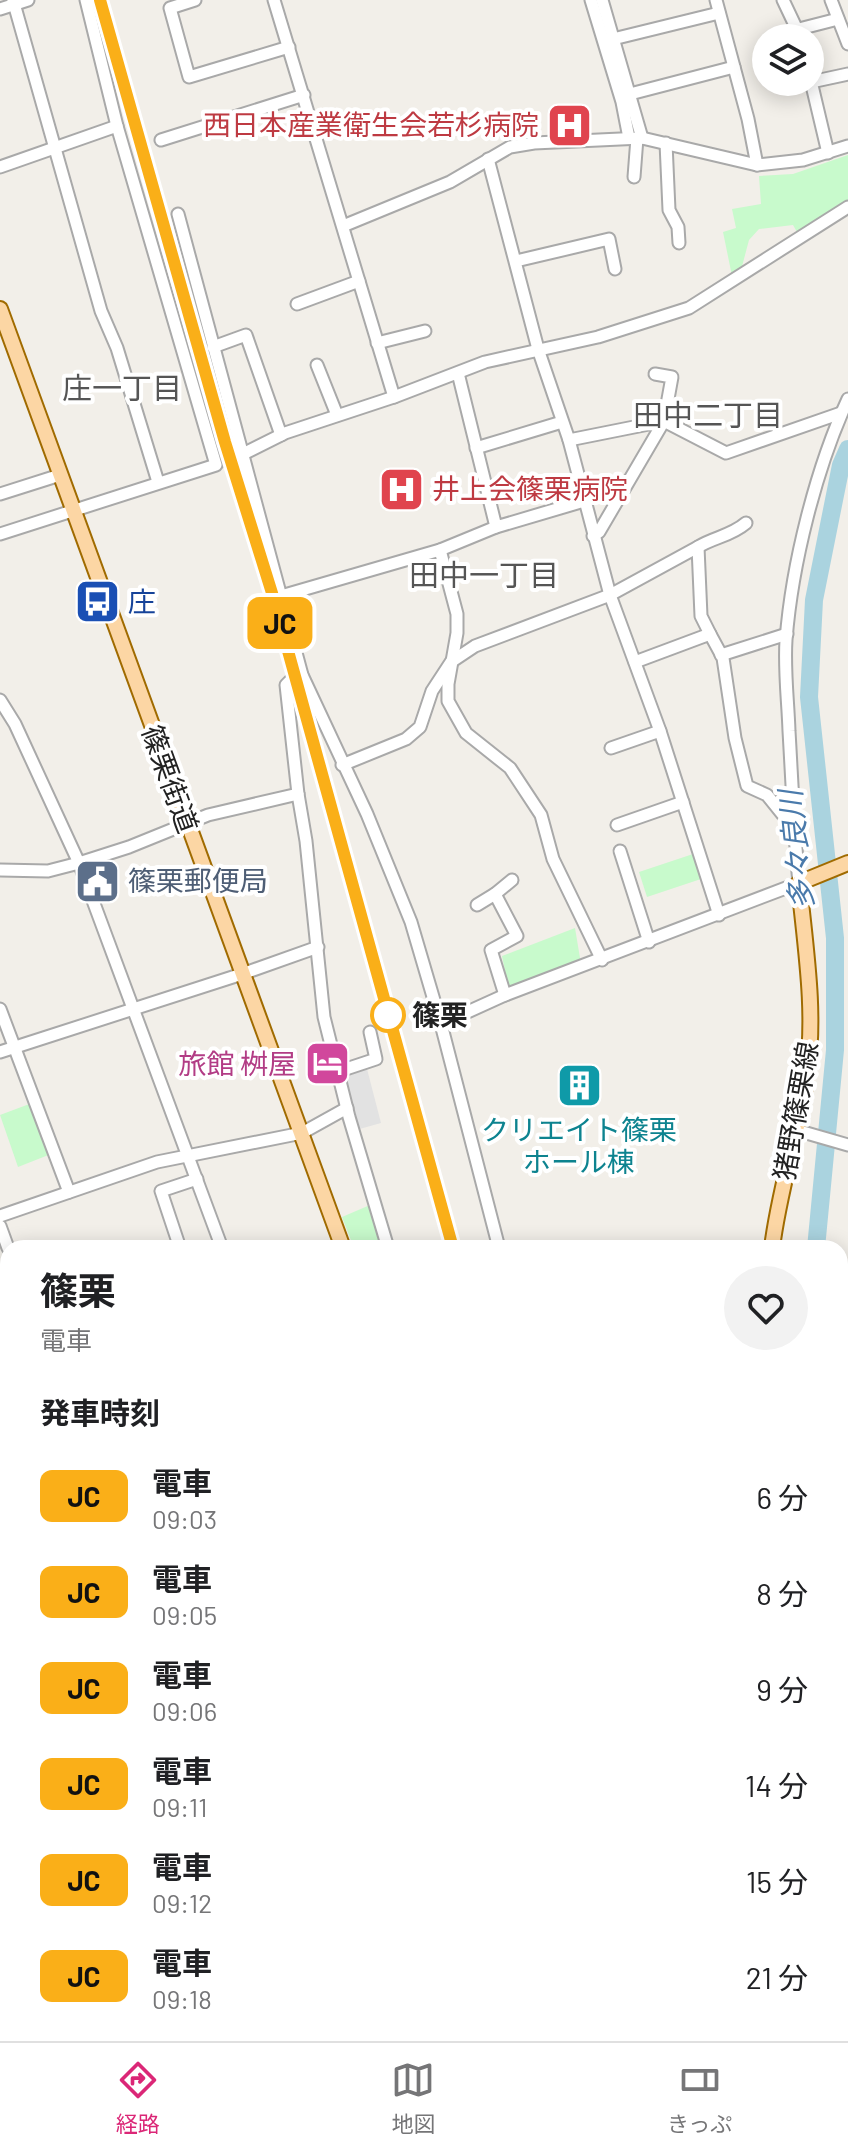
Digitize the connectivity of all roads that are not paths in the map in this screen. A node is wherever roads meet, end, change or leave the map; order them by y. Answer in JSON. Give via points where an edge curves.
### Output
{"nodes":[{"id":1,"x":28,"y":0,"type":"edge"},
{"id":2,"x":86,"y":0,"type":"edge"},
{"id":3,"x":195,"y":0,"type":"edge"},
{"id":4,"x":274,"y":0,"type":"edge"},
{"id":5,"x":591,"y":0,"type":"edge"},
{"id":6,"x":602,"y":0,"type":"edge"},
{"id":7,"x":716,"y":0,"type":"edge"},
{"id":8,"x":783,"y":0,"type":"edge"},
{"id":9,"x":831,"y":0,"type":"edge"},
{"id":10,"x":14,"y":2,"type":"edge"},
{"id":11,"x":0,"y":9,"type":"edge"},
{"id":12,"x":719,"y":13,"type":"junction"},
{"id":13,"x":838,"y":19,"type":"junction"},
{"id":14,"x":795,"y":24,"type":"edge"},
{"id":15,"x":824,"y":25,"type":"edge"},
{"id":16,"x":613,"y":39,"type":"junction"},
{"id":17,"x":848,"y":44,"type":"edge"},
{"id":18,"x":289,"y":47,"type":"junction"},
{"id":19,"x":734,"y":67,"type":"junction"},
{"id":20,"x":848,"y":74,"type":"edge"},
{"id":21,"x":824,"y":77,"type":"edge"},
{"id":22,"x":630,"y":94,"type":"junction"},
{"id":23,"x":304,"y":95,"type":"junction"},
{"id":24,"x":814,"y":96,"type":"edge"},
{"id":25,"x":117,"y":126,"type":"junction"},
{"id":26,"x":636,"y":138,"type":"junction"},
{"id":27,"x":161,"y":140,"type":"dead end"},
{"id":28,"x":666,"y":143,"type":"junction"},
{"id":29,"x":848,"y":146,"type":"edge"},
{"id":30,"x":56,"y":148,"type":"junction"},
{"id":31,"x":828,"y":153,"type":"junction"},
{"id":32,"x":488,"y":159,"type":"junction"},
{"id":33,"x":757,"y":165,"type":"junction"},
{"id":34,"x":0,"y":167,"type":"edge"},
{"id":35,"x":634,"y":177,"type":"dead end"},
{"id":36,"x":848,"y":207,"type":"edge"},
{"id":37,"x":178,"y":214,"type":"dead end"},
{"id":38,"x":343,"y":226,"type":"junction"},
{"id":39,"x":679,"y":243,"type":"dead end"},
{"id":40,"x":516,"y":261,"type":"junction"},
{"id":41,"x":615,"y":269,"type":"dead end"},
{"id":42,"x":359,"y":281,"type":"junction"},
{"id":43,"x":297,"y":304,"type":"dead end"},
{"id":44,"x":0,"y":309,"type":"edge"},
{"id":45,"x":425,"y":331,"type":"dead end"},
{"id":46,"x":377,"y":343,"type":"junction"},
{"id":47,"x":213,"y":347,"type":"junction"},
{"id":48,"x":538,"y":349,"type":"junction"},
{"id":49,"x":317,"y":365,"type":"dead end"},
{"id":50,"x":458,"y":373,"type":"junction"},
{"id":51,"x":655,"y":374,"type":"dead end"},
{"id":52,"x":394,"y":397,"type":"junction"},
{"id":53,"x":848,"y":399,"type":"edge"},
{"id":54,"x":841,"y":413,"type":"junction"},
{"id":55,"x":337,"y":415,"type":"junction"},
{"id":56,"x":664,"y":421,"type":"junction"},
{"id":57,"x":562,"y":422,"type":"junction"},
{"id":58,"x":281,"y":435,"type":"junction"},
{"id":59,"x":569,"y":440,"type":"junction"},
{"id":60,"x":476,"y":448,"type":"junction"},
{"id":61,"x":241,"y":455,"type":"junction"},
{"id":62,"x":60,"y":475,"type":"junction"},
{"id":63,"x":158,"y":482,"type":"junction"},
{"id":64,"x":0,"y":494,"type":"edge"},
{"id":65,"x":584,"y":501,"type":"junction"},
{"id":66,"x":72,"y":510,"type":"junction"},
{"id":67,"x":746,"y":523,"type":"dead end"},
{"id":68,"x":496,"y":527,"type":"junction"},
{"id":69,"x":0,"y":534,"type":"edge"},
{"id":70,"x":593,"y":536,"type":"junction"},
{"id":71,"x":698,"y":547,"type":"junction"},
{"id":72,"x":440,"y":550,"type":"junction"},
{"id":73,"x":610,"y":595,"type":"junction"},
{"id":74,"x":281,"y":596,"type":"junction"},
{"id":75,"x":710,"y":634,"type":"junction"},
{"id":76,"x":787,"y":634,"type":"junction"},
{"id":77,"x":721,"y":655,"type":"junction"},
{"id":78,"x":451,"y":662,"type":"junction"},
{"id":79,"x":635,"y":662,"type":"junction"},
{"id":80,"x":302,"y":675,"type":"junction"},
{"id":81,"x":0,"y":700,"type":"edge"},
{"id":82,"x":660,"y":731,"type":"junction"},
{"id":83,"x":611,"y":748,"type":"dead end"},
{"id":84,"x":342,"y":765,"type":"junction"},
{"id":85,"x":298,"y":794,"type":"junction"},
{"id":86,"x":683,"y":802,"type":"junction"},
{"id":87,"x":186,"y":823,"type":"junction"},
{"id":88,"x":617,"y":825,"type":"dead end"},
{"id":89,"x":793,"y":826,"type":"junction"},
{"id":90,"x":620,"y":851,"type":"dead end"},
{"id":91,"x":79,"y":863,"type":"junction"},
{"id":92,"x":848,"y":863,"type":"edge"},
{"id":93,"x":0,"y":870,"type":"edge"},
{"id":94,"x":512,"y":880,"type":"dead end"},
{"id":95,"x":802,"y":882,"type":"junction"},
{"id":96,"x":495,"y":894,"type":"junction"},
{"id":97,"x":477,"y":905,"type":"dead end"},
{"id":98,"x":719,"y":915,"type":"junction"},
{"id":99,"x":649,"y":942,"type":"junction"},
{"id":100,"x":318,"y":947,"type":"junction"},
{"id":101,"x":602,"y":960,"type":"junction"},
{"id":102,"x":242,"y":974,"type":"junction"},
{"id":103,"x":505,"y":995,"type":"junction"},
{"id":104,"x":134,"y":1008,"type":"junction"},
{"id":105,"x":0,"y":1009,"type":"edge"},
{"id":106,"x":441,"y":1024,"type":"junction"},
{"id":107,"x":370,"y":1032,"type":"dead end"},
{"id":108,"x":14,"y":1046,"type":"junction"},
{"id":109,"x":0,"y":1052,"type":"edge"},
{"id":110,"x":337,"y":1072,"type":"junction"},
{"id":111,"x":347,"y":1108,"type":"junction"},
{"id":112,"x":799,"y":1131,"type":"junction"},
{"id":113,"x":302,"y":1133,"type":"junction"},
{"id":114,"x":848,"y":1145,"type":"edge"},
{"id":115,"x":189,"y":1154,"type":"junction"},
{"id":116,"x":197,"y":1179,"type":"junction"},
{"id":117,"x":69,"y":1192,"type":"junction"},
{"id":118,"x":0,"y":1216,"type":"edge"},
{"id":119,"x":177,"y":1240,"type":"edge"},
{"id":120,"x":219,"y":1240,"type":"edge"},
{"id":121,"x":340,"y":1240,"type":"edge"},
{"id":122,"x":386,"y":1240,"type":"edge"},
{"id":123,"x":497,"y":1240,"type":"edge"},
{"id":124,"x":773,"y":1240,"type":"edge"}],
"edges":[{"from":1,"to":10,"type":"street"},
{"from":2,"to":25,"type":"street"},
{"from":3,"to":18,"type":"street","via":[[170,8],[189,77]]},
{"from":4,"to":18,"type":"street"},
{"from":5,"to":26,"type":"street"},
{"from":6,"to":16,"type":"street"},
{"from":7,"to":12,"type":"street"},
{"from":8,"to":14,"type":"street"},
{"from":9,"to":13,"type":"street"},
{"from":10,"to":11,"type":"street"},
{"from":10,"to":30,"type":"street"},
{"from":12,"to":16,"type":"street"},
{"from":12,"to":19,"type":"street"},
{"from":13,"to":15,"type":"street"},
{"from":13,"to":17,"type":"street"},
{"from":16,"to":22,"type":"street"},
{"from":18,"to":23,"type":"street"},
{"from":19,"to":22,"type":"street"},
{"from":19,"to":33,"type":"street"},
{"from":20,"to":21,"type":"street"},
{"from":22,"to":26,"type":"street"},
{"from":23,"to":27,"type":"street"},
{"from":23,"to":38,"type":"street"},
{"from":24,"to":31,"type":"street"},
{"from":25,"to":30,"type":"street"},
{"from":25,"to":63,"type":"street","via":[[216,465]]},
{"from":26,"to":28,"type":"street"},
{"from":26,"to":32,"type":"street","via":[[534,143],[510,147]]},
{"from":26,"to":35,"type":"street"},
{"from":28,"to":33,"type":"street"},
{"from":28,"to":39,"type":"street","via":[[669,210]]},
{"from":29,"to":31,"type":"street"},
{"from":30,"to":34,"type":"street"},
{"from":30,"to":63,"type":"street","via":[[101,311]]},
{"from":31,"to":33,"type":"street"},
{"from":32,"to":38,"type":"street","via":[[450,182]]},
{"from":32,"to":40,"type":"street"},
{"from":36,"to":48,"type":"street","via":[[689,308],[598,337]]},
{"from":37,"to":47,"type":"street"},
{"from":38,"to":42,"type":"street"},
{"from":40,"to":41,"type":"street","via":[[609,239]]},
{"from":40,"to":48,"type":"street"},
{"from":42,"to":43,"type":"street"},
{"from":42,"to":46,"type":"street"},
{"from":44,"to":62,"type":"main road","name":"篠栗街道"},
{"from":45,"to":46,"type":"street"},
{"from":46,"to":52,"type":"street"},
{"from":47,"to":58,"type":"street","via":[[246,335]]},
{"from":47,"to":61,"type":"street"},
{"from":48,"to":50,"type":"street"},
{"from":48,"to":57,"type":"street"},
{"from":49,"to":55,"type":"street"},
{"from":50,"to":52,"type":"street"},
{"from":50,"to":60,"type":"street"},
{"from":51,"to":56,"type":"street","via":[[672,377]]},
{"from":52,"to":55,"type":"street"},
{"from":53,"to":54,"type":"street"},
{"from":54,"to":56,"type":"street","via":[[726,453]]},
{"from":54,"to":76,"type":"street","via":[[803,540]]},
{"from":55,"to":58,"type":"street"},
{"from":56,"to":59,"type":"street"},
{"from":56,"to":70,"type":"street"},
{"from":57,"to":59,"type":"street"},
{"from":57,"to":60,"type":"street"},
{"from":58,"to":61,"type":"street"},
{"from":59,"to":65,"type":"street"},
{"from":60,"to":68,"type":"street"},
{"from":61,"to":74,"type":"street"},
{"from":62,"to":64,"type":"street"},
{"from":62,"to":66,"type":"main road","name":"篠栗街道"},
{"from":63,"to":66,"type":"street"},
{"from":65,"to":68,"type":"street"},
{"from":65,"to":70,"type":"street"},
{"from":66,"to":69,"type":"street"},
{"from":66,"to":87,"type":"main road","name":"篠栗街道"},
{"from":67,"to":71,"type":"street"},
{"from":68,"to":72,"type":"street"},
{"from":70,"to":73,"type":"street"},
{"from":71,"to":73,"type":"street"},
{"from":71,"to":75,"type":"street","via":[[701,616]]},
{"from":72,"to":74,"type":"street"},
{"from":72,"to":78,"type":"street","via":[[457,614]]},
{"from":73,"to":78,"type":"street","via":[[475,646]]},
{"from":73,"to":79,"type":"street"},
{"from":74,"to":80,"type":"street"},
{"from":75,"to":77,"type":"street"},
{"from":75,"to":79,"type":"street"},
{"from":76,"to":77,"type":"street"},
{"from":76,"to":89,"type":"street"},
{"from":77,"to":89,"type":"street","via":[[747,786],[767,795]]},
{"from":78,"to":84,"type":"street","via":[[432,691],[420,727],[406,739]]},
{"from":78,"to":101,"type":"street","via":[[448,701],[466,733],[510,768],[541,815],[553,859]]},
{"from":79,"to":82,"type":"street"},
{"from":80,"to":84,"type":"street"},
{"from":80,"to":85,"type":"street","via":[[286,685]]},
{"from":81,"to":91,"type":"street"},
{"from":82,"to":83,"type":"street"},
{"from":82,"to":86,"type":"street"},
{"from":84,"to":106,"type":"street","via":[[411,922]]},
{"from":85,"to":87,"type":"street"},
{"from":85,"to":100,"type":"street"},
{"from":86,"to":88,"type":"street"},
{"from":86,"to":98,"type":"street"},
{"from":87,"to":91,"type":"street"},
{"from":87,"to":102,"type":"main road","name":"篠栗街道"},
{"from":89,"to":95,"type":"street"},
{"from":90,"to":99,"type":"street"},
{"from":91,"to":93,"type":"street","via":[[48,871]]},
{"from":91,"to":104,"type":"street"},
{"from":92,"to":95,"type":"main road"},
{"from":94,"to":96,"type":"street"},
{"from":95,"to":98,"type":"street"},
{"from":95,"to":112,"type":"main road","name":"猪野篠栗線","via":[[811,1016]]},
{"from":96,"to":97,"type":"street"},
{"from":96,"to":103,"type":"street","via":[[517,936],[491,950]]},
{"from":98,"to":99,"type":"street"},
{"from":99,"to":101,"type":"street"},
{"from":100,"to":102,"type":"street"},
{"from":100,"to":110,"type":"street","via":[[324,1017]]},
{"from":101,"to":103,"type":"street"},
{"from":102,"to":104,"type":"street"},
{"from":102,"to":113,"type":"main road","name":"篠栗街道"},
{"from":103,"to":106,"type":"street"},
{"from":104,"to":108,"type":"street"},
{"from":104,"to":115,"type":"street"},
{"from":105,"to":108,"type":"street"},
{"from":106,"to":123,"type":"street"},
{"from":107,"to":110,"type":"street","via":[[376,1059]]},
{"from":108,"to":109,"type":"street"},
{"from":108,"to":117,"type":"street"},
{"from":110,"to":111,"type":"street"},
{"from":111,"to":113,"type":"street"},
{"from":111,"to":122,"type":"street"},
{"from":112,"to":114,"type":"street"},
{"from":112,"to":124,"type":"main road","name":"猪野篠栗線"},
{"from":113,"to":115,"type":"street"},
{"from":113,"to":121,"type":"main road","name":"篠栗街道"},
{"from":115,"to":116,"type":"street"},
{"from":115,"to":117,"type":"street"},
{"from":116,"to":119,"type":"street","via":[[161,1191]]},
{"from":116,"to":120,"type":"street"},
{"from":117,"to":118,"type":"street"}]}
